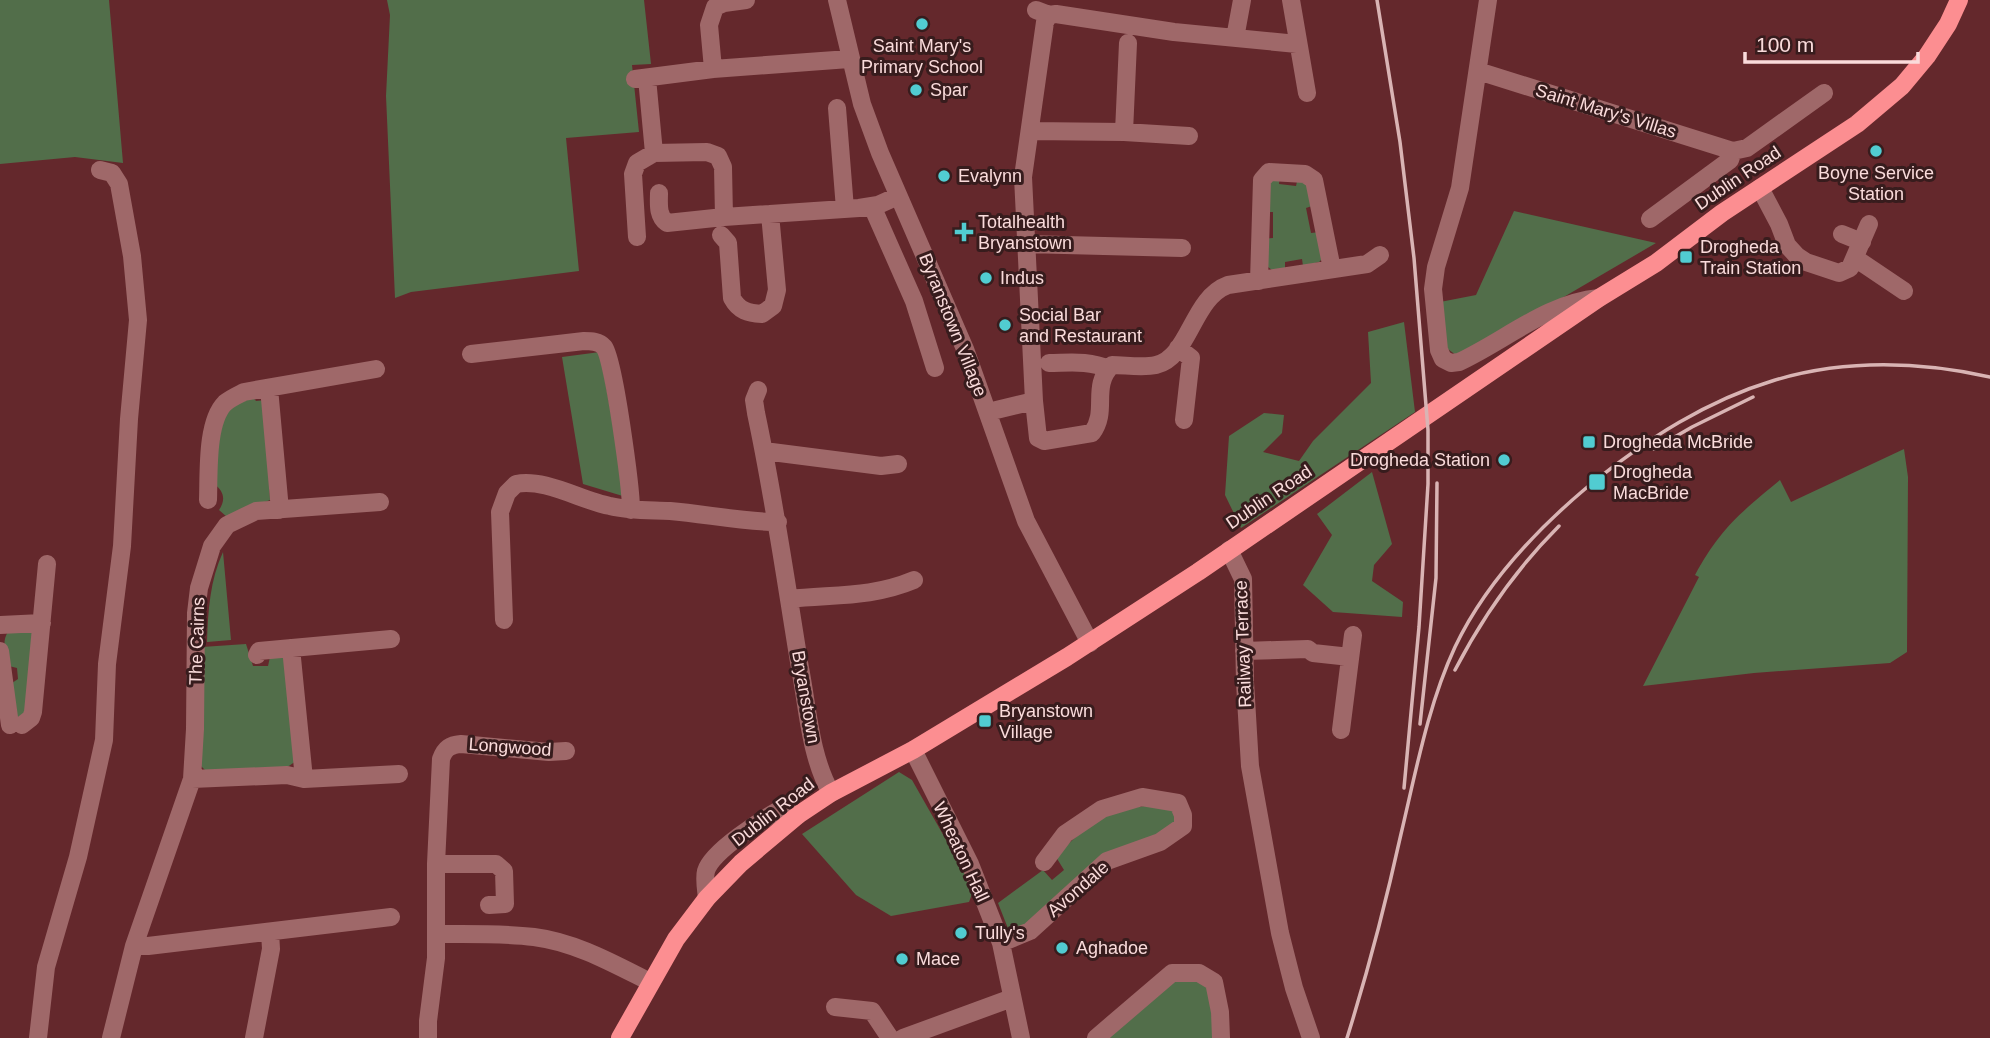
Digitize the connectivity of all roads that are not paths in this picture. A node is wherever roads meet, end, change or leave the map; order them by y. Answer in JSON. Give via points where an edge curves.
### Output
{"nodes":[{"id":1,"x":746,"y":0,"type":"edge"},
{"id":2,"x":837,"y":0,"type":"edge"},
{"id":3,"x":1242,"y":0,"type":"edge"},
{"id":4,"x":1291,"y":0,"type":"edge"},
{"id":5,"x":1488,"y":0,"type":"edge"},
{"id":6,"x":1959,"y":0,"type":"edge"},
{"id":7,"x":1236,"y":38,"type":"junction"},
{"id":8,"x":1128,"y":43,"type":"dead end"},
{"id":9,"x":1297,"y":44,"type":"junction"},
{"id":10,"x":849,"y":59,"type":"junction"},
{"id":11,"x":713,"y":69,"type":"junction"},
{"id":12,"x":1478,"y":71,"type":"junction"},
{"id":13,"x":1307,"y":93,"type":"dead end"},
{"id":14,"x":1824,"y":93,"type":"dead end"},
{"id":15,"x":837,"y":108,"type":"dead end"},
{"id":16,"x":1030,"y":131,"type":"junction"},
{"id":17,"x":1124,"y":132,"type":"junction"},
{"id":18,"x":1189,"y":136,"type":"dead end"},
{"id":19,"x":1733,"y":151,"type":"junction"},
{"id":20,"x":654,"y":153,"type":"junction"},
{"id":21,"x":100,"y":170,"type":"dead end"},
{"id":22,"x":1760,"y":188,"type":"junction"},
{"id":23,"x":659,"y":193,"type":"dead end"},
{"id":24,"x":898,"y":196,"type":"junction"},
{"id":25,"x":872,"y":206,"type":"junction"},
{"id":26,"x":845,"y":209,"type":"junction"},
{"id":27,"x":770,"y":214,"type":"junction"},
{"id":28,"x":724,"y":217,"type":"junction"},
{"id":29,"x":1650,"y":219,"type":"dead end"},
{"id":30,"x":1869,"y":224,"type":"dead end"},
{"id":31,"x":1842,"y":234,"type":"dead end"},
{"id":32,"x":721,"y":235,"type":"dead end"},
{"id":33,"x":637,"y":237,"type":"dead end"},
{"id":34,"x":1026,"y":244,"type":"junction"},
{"id":35,"x":1182,"y":248,"type":"dead end"},
{"id":36,"x":1859,"y":250,"type":"junction"},
{"id":37,"x":1380,"y":255,"type":"dead end"},
{"id":38,"x":1332,"y":269,"type":"junction"},
{"id":39,"x":1259,"y":281,"type":"junction"},
{"id":40,"x":1904,"y":291,"type":"dead end"},
{"id":41,"x":1599,"y":298,"type":"junction"},
{"id":42,"x":1178,"y":348,"type":"junction"},
{"id":43,"x":471,"y":354,"type":"dead end"},
{"id":44,"x":1049,"y":363,"type":"dead end"},
{"id":45,"x":935,"y":368,"type":"dead end"},
{"id":46,"x":376,"y":369,"type":"dead end"},
{"id":47,"x":1108,"y":369,"type":"junction"},
{"id":48,"x":269,"y":387,"type":"junction"},
{"id":49,"x":758,"y":390,"type":"dead end"},
{"id":50,"x":1034,"y":401,"type":"junction"},
{"id":51,"x":988,"y":412,"type":"junction"},
{"id":52,"x":1184,"y":420,"type":"dead end"},
{"id":53,"x":764,"y":451,"type":"junction"},
{"id":54,"x":898,"y":464,"type":"dead end"},
{"id":55,"x":208,"y":499,"type":"dead end"},
{"id":56,"x":380,"y":502,"type":"dead end"},
{"id":57,"x":280,"y":510,"type":"junction"},
{"id":58,"x":631,"y":510,"type":"junction"},
{"id":59,"x":778,"y":522,"type":"junction"},
{"id":60,"x":1229,"y":550,"type":"junction"},
{"id":61,"x":47,"y":565,"type":"dead end"},
{"id":62,"x":914,"y":580,"type":"dead end"},
{"id":63,"x":789,"y":599,"type":"junction"},
{"id":64,"x":504,"y":620,"type":"dead end"},
{"id":65,"x":42,"y":623,"type":"junction"},
{"id":66,"x":0,"y":625,"type":"edge"},
{"id":67,"x":1353,"y":635,"type":"dead end"},
{"id":68,"x":391,"y":639,"type":"dead end"},
{"id":69,"x":1090,"y":643,"type":"junction"},
{"id":70,"x":291,"y":648,"type":"junction"},
{"id":71,"x":0,"y":651,"type":"edge"},
{"id":72,"x":1244,"y":652,"type":"junction"},
{"id":73,"x":257,"y":655,"type":"dead end"},
{"id":74,"x":1350,"y":657,"type":"junction"},
{"id":75,"x":1341,"y":730,"type":"dead end"},
{"id":76,"x":913,"y":750,"type":"junction"},
{"id":77,"x":566,"y":751,"type":"dead end"},
{"id":78,"x":399,"y":774,"type":"dead end"},
{"id":79,"x":192,"y":779,"type":"junction"},
{"id":80,"x":304,"y":779,"type":"junction"},
{"id":81,"x":831,"y":793,"type":"junction"},
{"id":82,"x":1044,"y":862,"type":"dead end"},
{"id":83,"x":436,"y":864,"type":"junction"},
{"id":84,"x":489,"y":905,"type":"dead end"},
{"id":85,"x":391,"y":917,"type":"dead end"},
{"id":86,"x":270,"y":932,"type":"junction"},
{"id":87,"x":437,"y":934,"type":"junction"},
{"id":88,"x":1001,"y":943,"type":"junction"},
{"id":89,"x":134,"y":946,"type":"junction"},
{"id":90,"x":650,"y":982,"type":"junction"},
{"id":91,"x":1012,"y":998,"type":"junction"},
{"id":92,"x":835,"y":1007,"type":"dead end"},
{"id":93,"x":38,"y":1038,"type":"edge"},
{"id":94,"x":111,"y":1038,"type":"edge"},
{"id":95,"x":254,"y":1038,"type":"edge"},
{"id":96,"x":428,"y":1038,"type":"edge"},
{"id":97,"x":620,"y":1038,"type":"edge"},
{"id":98,"x":890,"y":1038,"type":"edge"},
{"id":99,"x":903,"y":1038,"type":"edge"},
{"id":100,"x":1021,"y":1038,"type":"edge"},
{"id":101,"x":1096,"y":1038,"type":"edge"},
{"id":102,"x":1222,"y":1038,"type":"edge"},
{"id":103,"x":1311,"y":1038,"type":"edge"}],
"edges":[{"from":1,"to":11,"type":"street","via":[[715,7],[709,25]]},
{"from":2,"to":10,"type":"street","name":"Byranstown Village"},
{"from":3,"to":7,"type":"street"},
{"from":4,"to":9,"type":"street"},
{"from":5,"to":12,"type":"street"},
{"from":6,"to":22,"type":"main road","name":"Dublin Road","via":[[1927,56],[1902,86],[1857,124]]},
{"from":7,"to":9,"type":"street"},
{"from":7,"to":16,"type":"street","via":[[1042,13],[1045,22]]},
{"from":8,"to":17,"type":"street"},
{"from":9,"to":13,"type":"street"},
{"from":10,"to":11,"type":"street"},
{"from":10,"to":24,"type":"street","name":"Byranstown Village"},
{"from":11,"to":20,"type":"street","via":[[641,78]]},
{"from":12,"to":19,"type":"street","name":"Saint Mary's Villas"},
{"from":12,"to":41,"type":"street","via":[[1460,188],[1433,289],[1443,359],[1460,362],[1558,308]]},
{"from":14,"to":19,"type":"street","via":[[1747,148]]},
{"from":15,"to":26,"type":"street"},
{"from":16,"to":17,"type":"street"},
{"from":16,"to":34,"type":"street","via":[[1023,177]]},
{"from":17,"to":18,"type":"street"},
{"from":19,"to":29,"type":"street","via":[[1730,160]]},
{"from":20,"to":28,"type":"street","via":[[718,156],[723,167]]},
{"from":20,"to":33,"type":"street","via":[[636,163],[633,173]]},
{"from":21,"to":93,"type":"street","via":[[112,173],[119,184],[136,287],[138,333],[104,740],[78,857],[46,967]]},
{"from":22,"to":36,"type":"street","via":[[1787,244],[1806,262],[1839,273],[1850,268]]},
{"from":22,"to":41,"type":"main road","name":"Dublin Road"},
{"from":23,"to":28,"type":"street","via":[[660,212],[667,223]]},
{"from":24,"to":25,"type":"street"},
{"from":24,"to":51,"type":"street","name":"Byranstown Village"},
{"from":25,"to":26,"type":"street"},
{"from":25,"to":45,"type":"street","via":[[914,301]]},
{"from":26,"to":27,"type":"street"},
{"from":27,"to":28,"type":"street"},
{"from":27,"to":32,"type":"street","via":[[776,290],[773,306],[762,314],[744,312],[732,298],[728,243]]},
{"from":30,"to":36,"type":"street"},
{"from":31,"to":36,"type":"street"},
{"from":34,"to":35,"type":"street"},
{"from":34,"to":50,"type":"street"},
{"from":36,"to":40,"type":"street"},
{"from":37,"to":38,"type":"street","via":[[1367,264]]},
{"from":38,"to":39,"type":"street"},
{"from":38,"to":39,"type":"street","via":[[1314,180],[1305,174],[1269,172],[1262,180]]},
{"from":39,"to":42,"type":"street","via":[[1216,289]]},
{"from":41,"to":60,"type":"main road","name":"Dublin Road"},
{"from":42,"to":47,"type":"street","via":[[1156,365],[1112,365]]},
{"from":42,"to":52,"type":"street","via":[[1191,358]]},
{"from":43,"to":58,"type":"street","via":[[584,341],[602,345],[614,387]]},
{"from":44,"to":47,"type":"street","via":[[1080,362]]},
{"from":46,"to":48,"type":"street"},
{"from":47,"to":50,"type":"street","via":[[1102,375],[1100,413],[1092,433],[1044,441],[1038,438]]},
{"from":48,"to":55,"type":"street","via":[[244,392],[220,409],[212,436]]},
{"from":48,"to":57,"type":"street"},
{"from":49,"to":53,"type":"street","via":[[754,400]]},
{"from":50,"to":51,"type":"street"},
{"from":51,"to":69,"type":"street","name":"Byranstown Village","via":[[1026,521]]},
{"from":53,"to":54,"type":"street","via":[[881,466]]},
{"from":53,"to":59,"type":"street"},
{"from":56,"to":57,"type":"street","name":"The Cairns"},
{"from":57,"to":79,"type":"street","name":"The Cairns","via":[[256,511],[235,519],[220,533],[207,557],[196,613]]},
{"from":58,"to":59,"type":"street"},
{"from":58,"to":64,"type":"street","via":[[533,483],[511,488],[500,512]]},
{"from":59,"to":63,"type":"street"},
{"from":60,"to":69,"type":"main road","name":"Dublin Road"},
{"from":60,"to":72,"type":"street","name":"Railway Terrace","via":[[1243,579]]},
{"from":61,"to":65,"type":"street"},
{"from":62,"to":63,"type":"street","via":[[858,596]]},
{"from":63,"to":81,"type":"street","name":"Bryanstown","via":[[819,770]]},
{"from":65,"to":66,"type":"street"},
{"from":65,"to":71,"type":"street","via":[[33,712],[31,718],[16,725]]},
{"from":67,"to":74,"type":"street"},
{"from":68,"to":70,"type":"street"},
{"from":69,"to":76,"type":"main road","name":"Dublin Road"},
{"from":70,"to":73,"type":"street","via":[[259,651]]},
{"from":70,"to":80,"type":"street"},
{"from":72,"to":74,"type":"street","via":[[1308,649]]},
{"from":72,"to":103,"type":"street","name":"Railway Terrace","via":[[1247,742],[1280,933]]},
{"from":74,"to":75,"type":"street"},
{"from":76,"to":81,"type":"main road","name":"Dublin Road"},
{"from":76,"to":88,"type":"street","name":"Wheaton Hall","via":[[970,864]]},
{"from":77,"to":83,"type":"street","name":"Longwood","via":[[461,744],[444,750]]},
{"from":78,"to":80,"type":"street"},
{"from":79,"to":80,"type":"street","via":[[287,775]]},
{"from":79,"to":89,"type":"street","name":"The Cairns"},
{"from":81,"to":90,"type":"main road","name":"Dublin Road","via":[[741,863],[707,898]]},
{"from":82,"to":88,"type":"street","name":"Avondale","via":[[1065,834],[1102,809],[1142,797],[1178,803],[1183,815],[1183,826],[1160,842],[1107,861],[1030,931]]},
{"from":83,"to":84,"type":"street","via":[[496,864],[504,871],[505,904]]},
{"from":83,"to":87,"type":"street","name":"Longwood"},
{"from":85,"to":86,"type":"street"},
{"from":86,"to":89,"type":"street"},
{"from":86,"to":95,"type":"street"},
{"from":87,"to":90,"type":"street","via":[[537,937],[592,953]]},
{"from":87,"to":96,"type":"street","name":"Longwood"},
{"from":88,"to":91,"type":"street","name":"Wheaton Hall"},
{"from":89,"to":94,"type":"street","name":"The Cairns"},
{"from":90,"to":97,"type":"main road","name":"Dublin Road"},
{"from":91,"to":99,"type":"street"},
{"from":91,"to":100,"type":"street","name":"Wheaton Hall"},
{"from":92,"to":98,"type":"street","via":[[872,1011]]},
{"from":101,"to":102,"type":"street","via":[[1172,973],[1199,973],[1214,982]]}]}
